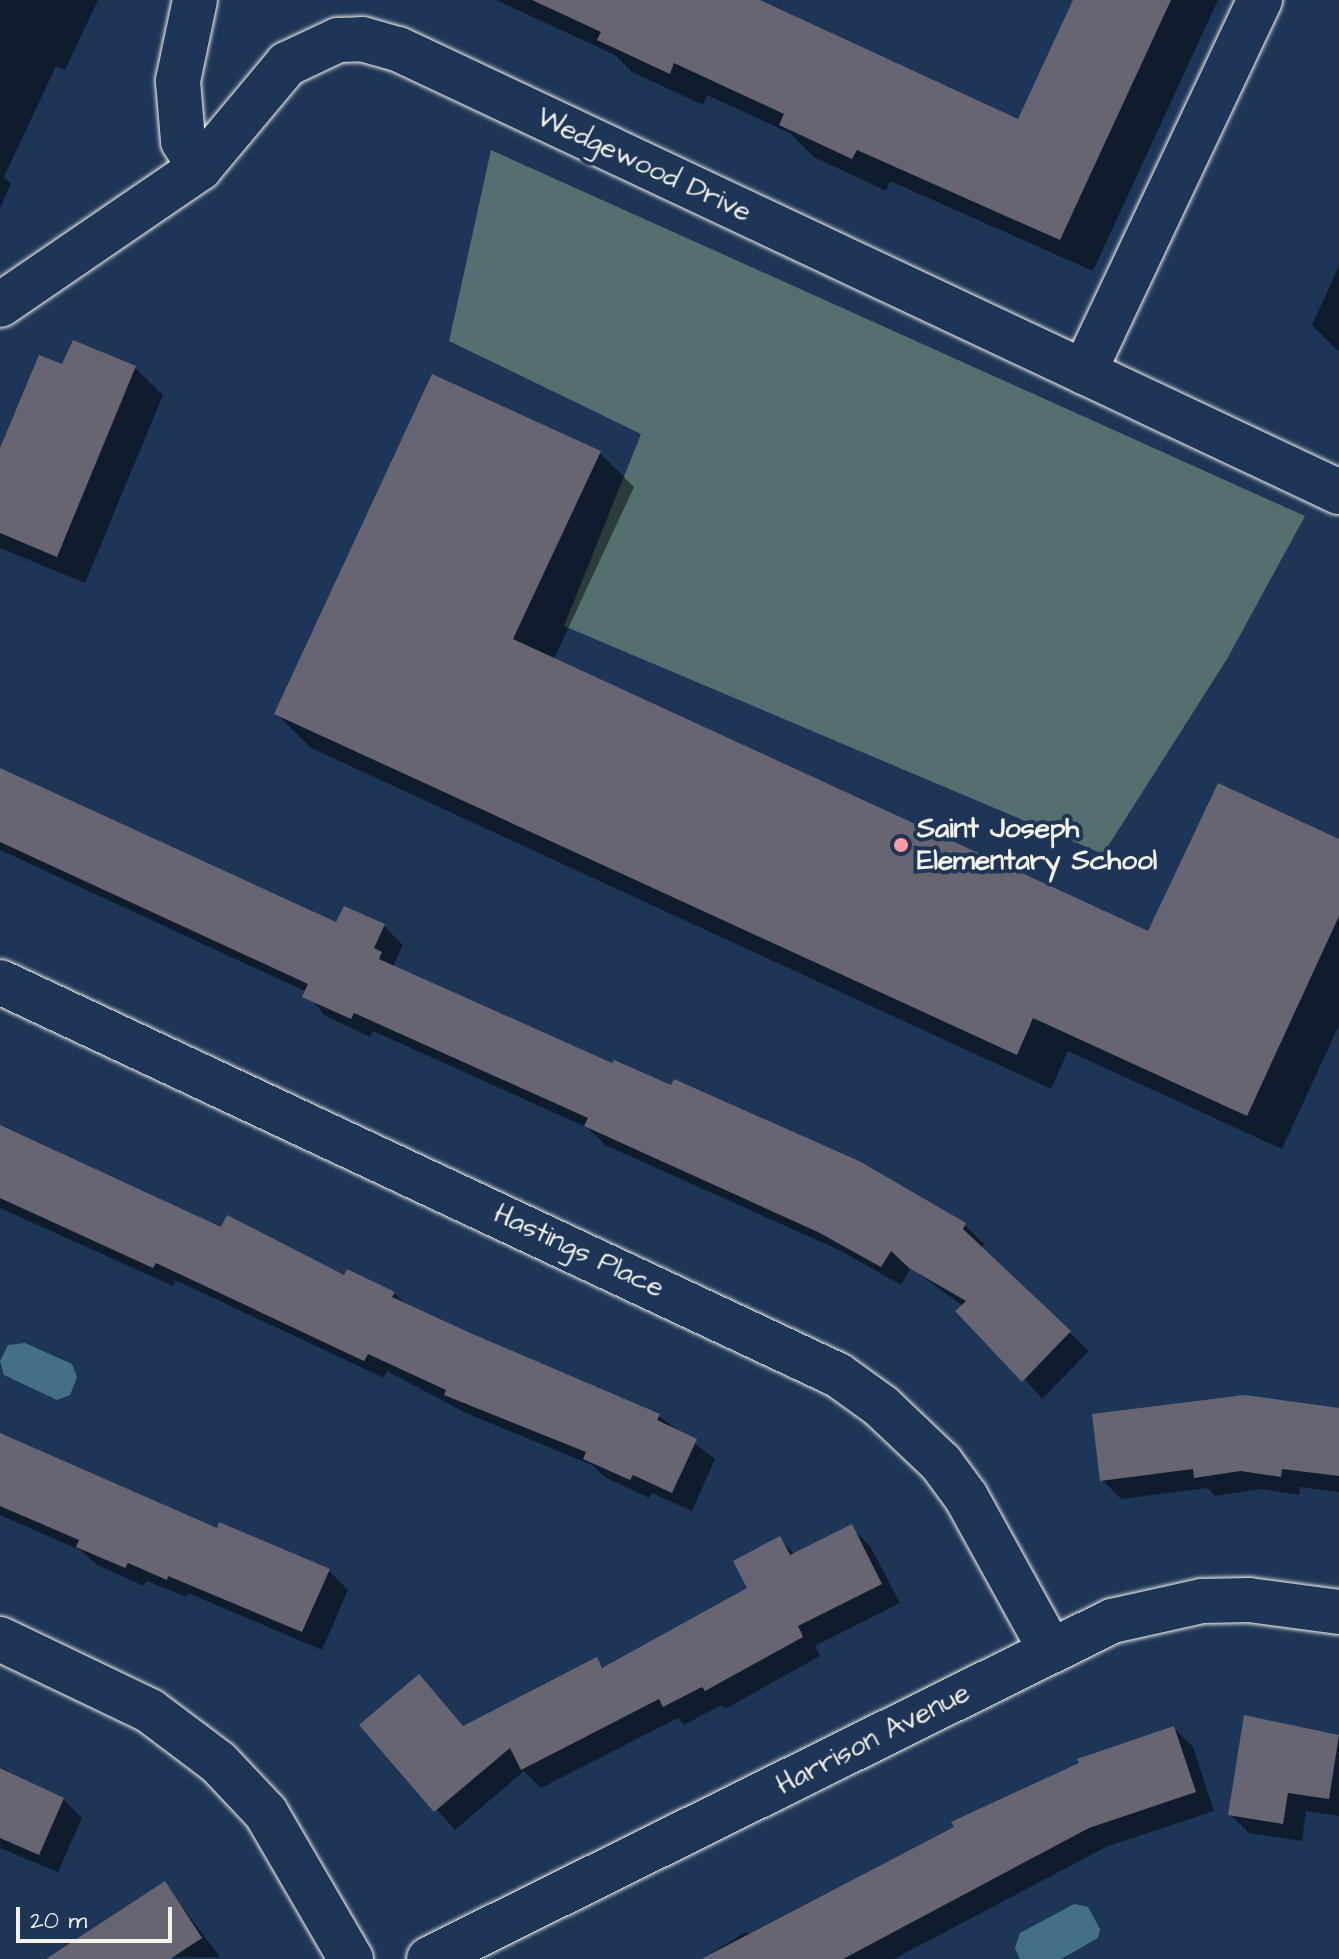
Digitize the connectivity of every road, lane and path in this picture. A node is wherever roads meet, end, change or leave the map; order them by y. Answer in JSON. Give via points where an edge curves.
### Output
{"nodes":[{"id":1,"x":195,"y":0,"type":"edge"},
{"id":2,"x":1260,"y":0,"type":"edge"},
{"id":3,"x":200,"y":168,"type":"junction"},
{"id":4,"x":0,"y":305,"type":"edge"},
{"id":5,"x":1084,"y":372,"type":"junction"},
{"id":6,"x":1339,"y":492,"type":"edge"},
{"id":7,"x":0,"y":982,"type":"edge"},
{"id":8,"x":1339,"y":1612,"type":"edge"},
{"id":9,"x":0,"y":1639,"type":"edge"},
{"id":10,"x":1050,"y":1649,"type":"junction"},
{"id":11,"x":351,"y":1959,"type":"edge"},
{"id":12,"x":429,"y":1959,"type":"edge"}],
"edges":[{"from":1,"to":3,"type":"street","via":[[178,81],[183,141]]},
{"from":2,"to":5,"type":"street"},
{"from":3,"to":4,"type":"street","name":"Wedgewood Drive"},
{"from":3,"to":5,"type":"street","name":"Wedgewood Drive","via":[[287,64],[325,44],[362,39],[398,49]]},
{"from":5,"to":6,"type":"street","name":"Wedgewood Drive"},
{"from":7,"to":10,"type":"street","name":"Hastings Place","via":[[838,1375],[881,1406],[941,1463],[966,1497]]},
{"from":8,"to":10,"type":"street","name":"Harrison Avenue","via":[[1249,1600],[1202,1601],[1112,1621]]},
{"from":9,"to":11,"type":"street","via":[[150,1711],[218,1762],[266,1813]]},
{"from":10,"to":12,"type":"street","name":"Harrison Avenue"}]}
